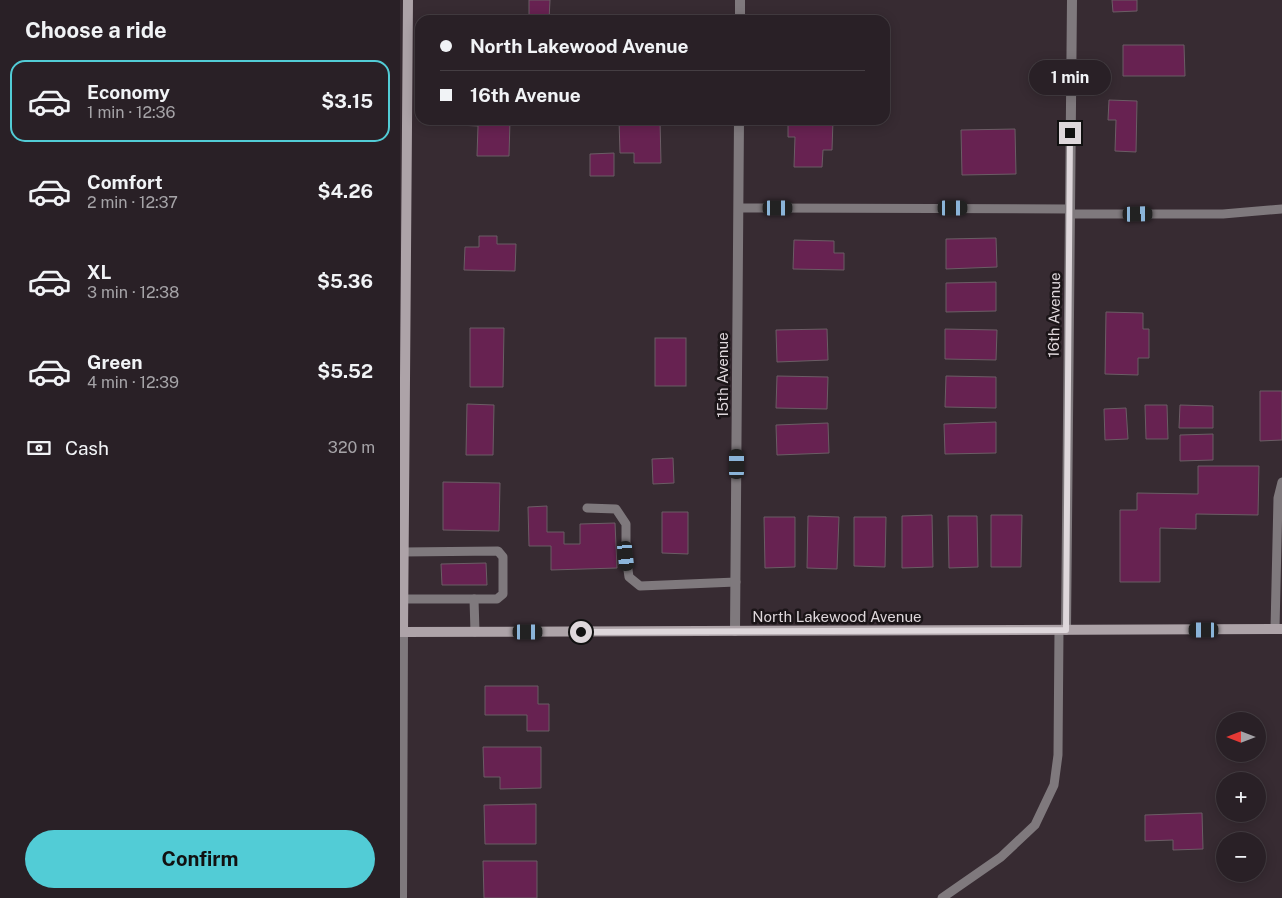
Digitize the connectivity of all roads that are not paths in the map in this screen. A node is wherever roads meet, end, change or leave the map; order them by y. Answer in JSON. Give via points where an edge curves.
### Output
{"nodes":[{"id":1,"x":408,"y":0,"type":"edge"},
{"id":2,"x":740,"y":0,"type":"edge"},
{"id":3,"x":1072,"y":0,"type":"edge"},
{"id":4,"x":740,"y":15,"type":"edge"},
{"id":5,"x":739,"y":125,"type":"edge"},
{"id":6,"x":403,"y":207,"type":"edge"},
{"id":7,"x":739,"y":208,"type":"junction"},
{"id":8,"x":1282,"y":209,"type":"edge"},
{"id":9,"x":1070,"y":211,"type":"junction"},
{"id":10,"x":1282,"y":482,"type":"edge"},
{"id":11,"x":587,"y":508,"type":"dead end"},
{"id":12,"x":403,"y":552,"type":"junction"},
{"id":13,"x":1279,"y":560,"type":"edge"},
{"id":14,"x":736,"y":582,"type":"junction"},
{"id":15,"x":403,"y":598,"type":"junction"},
{"id":16,"x":474,"y":598,"type":"junction"},
{"id":17,"x":1278,"y":629,"type":"edge"},
{"id":18,"x":1062,"y":630,"type":"junction"},
{"id":19,"x":735,"y":631,"type":"junction"},
{"id":20,"x":401,"y":632,"type":"edge"},
{"id":21,"x":475,"y":632,"type":"junction"},
{"id":22,"x":402,"y":898,"type":"edge"},
{"id":23,"x":942,"y":898,"type":"edge"}],
"edges":[{"from":1,"to":6,"type":"street"},
{"from":2,"to":4,"type":"street"},
{"from":3,"to":9,"type":"street","name":"16th Avenue"},
{"from":5,"to":7,"type":"street","name":"15th Avenue"},
{"from":6,"to":12,"type":"street"},
{"from":7,"to":9,"type":"lane"},
{"from":7,"to":14,"type":"street","name":"15th Avenue"},
{"from":8,"to":9,"type":"lane","via":[[1223,214]]},
{"from":9,"to":18,"type":"street","name":"16th Avenue"},
{"from":10,"to":13,"type":"lane","via":[[1278,498]]},
{"from":11,"to":14,"type":"lane","via":[[616,508],[626,524],[629,577],[640,586]]},
{"from":12,"to":15,"type":"street"},
{"from":12,"to":16,"type":"lane","via":[[498,551],[504,557],[503,594],[497,598]]},
{"from":13,"to":17,"type":"lane"},
{"from":14,"to":19,"type":"street","name":"15th Avenue"},
{"from":15,"to":16,"type":"lane"},
{"from":15,"to":20,"type":"street"},
{"from":16,"to":21,"type":"lane"},
{"from":17,"to":18,"type":"street","name":"North Lakewood Avenue"},
{"from":18,"to":19,"type":"street","name":"North Lakewood Avenue"},
{"from":18,"to":23,"type":"lane","via":[[1054,785],[1035,825],[1001,858]]},
{"from":19,"to":21,"type":"street","name":"North Lakewood Avenue"},
{"from":20,"to":21,"type":"street","name":"North Lakewood Avenue"},
{"from":20,"to":22,"type":"street"}]}
